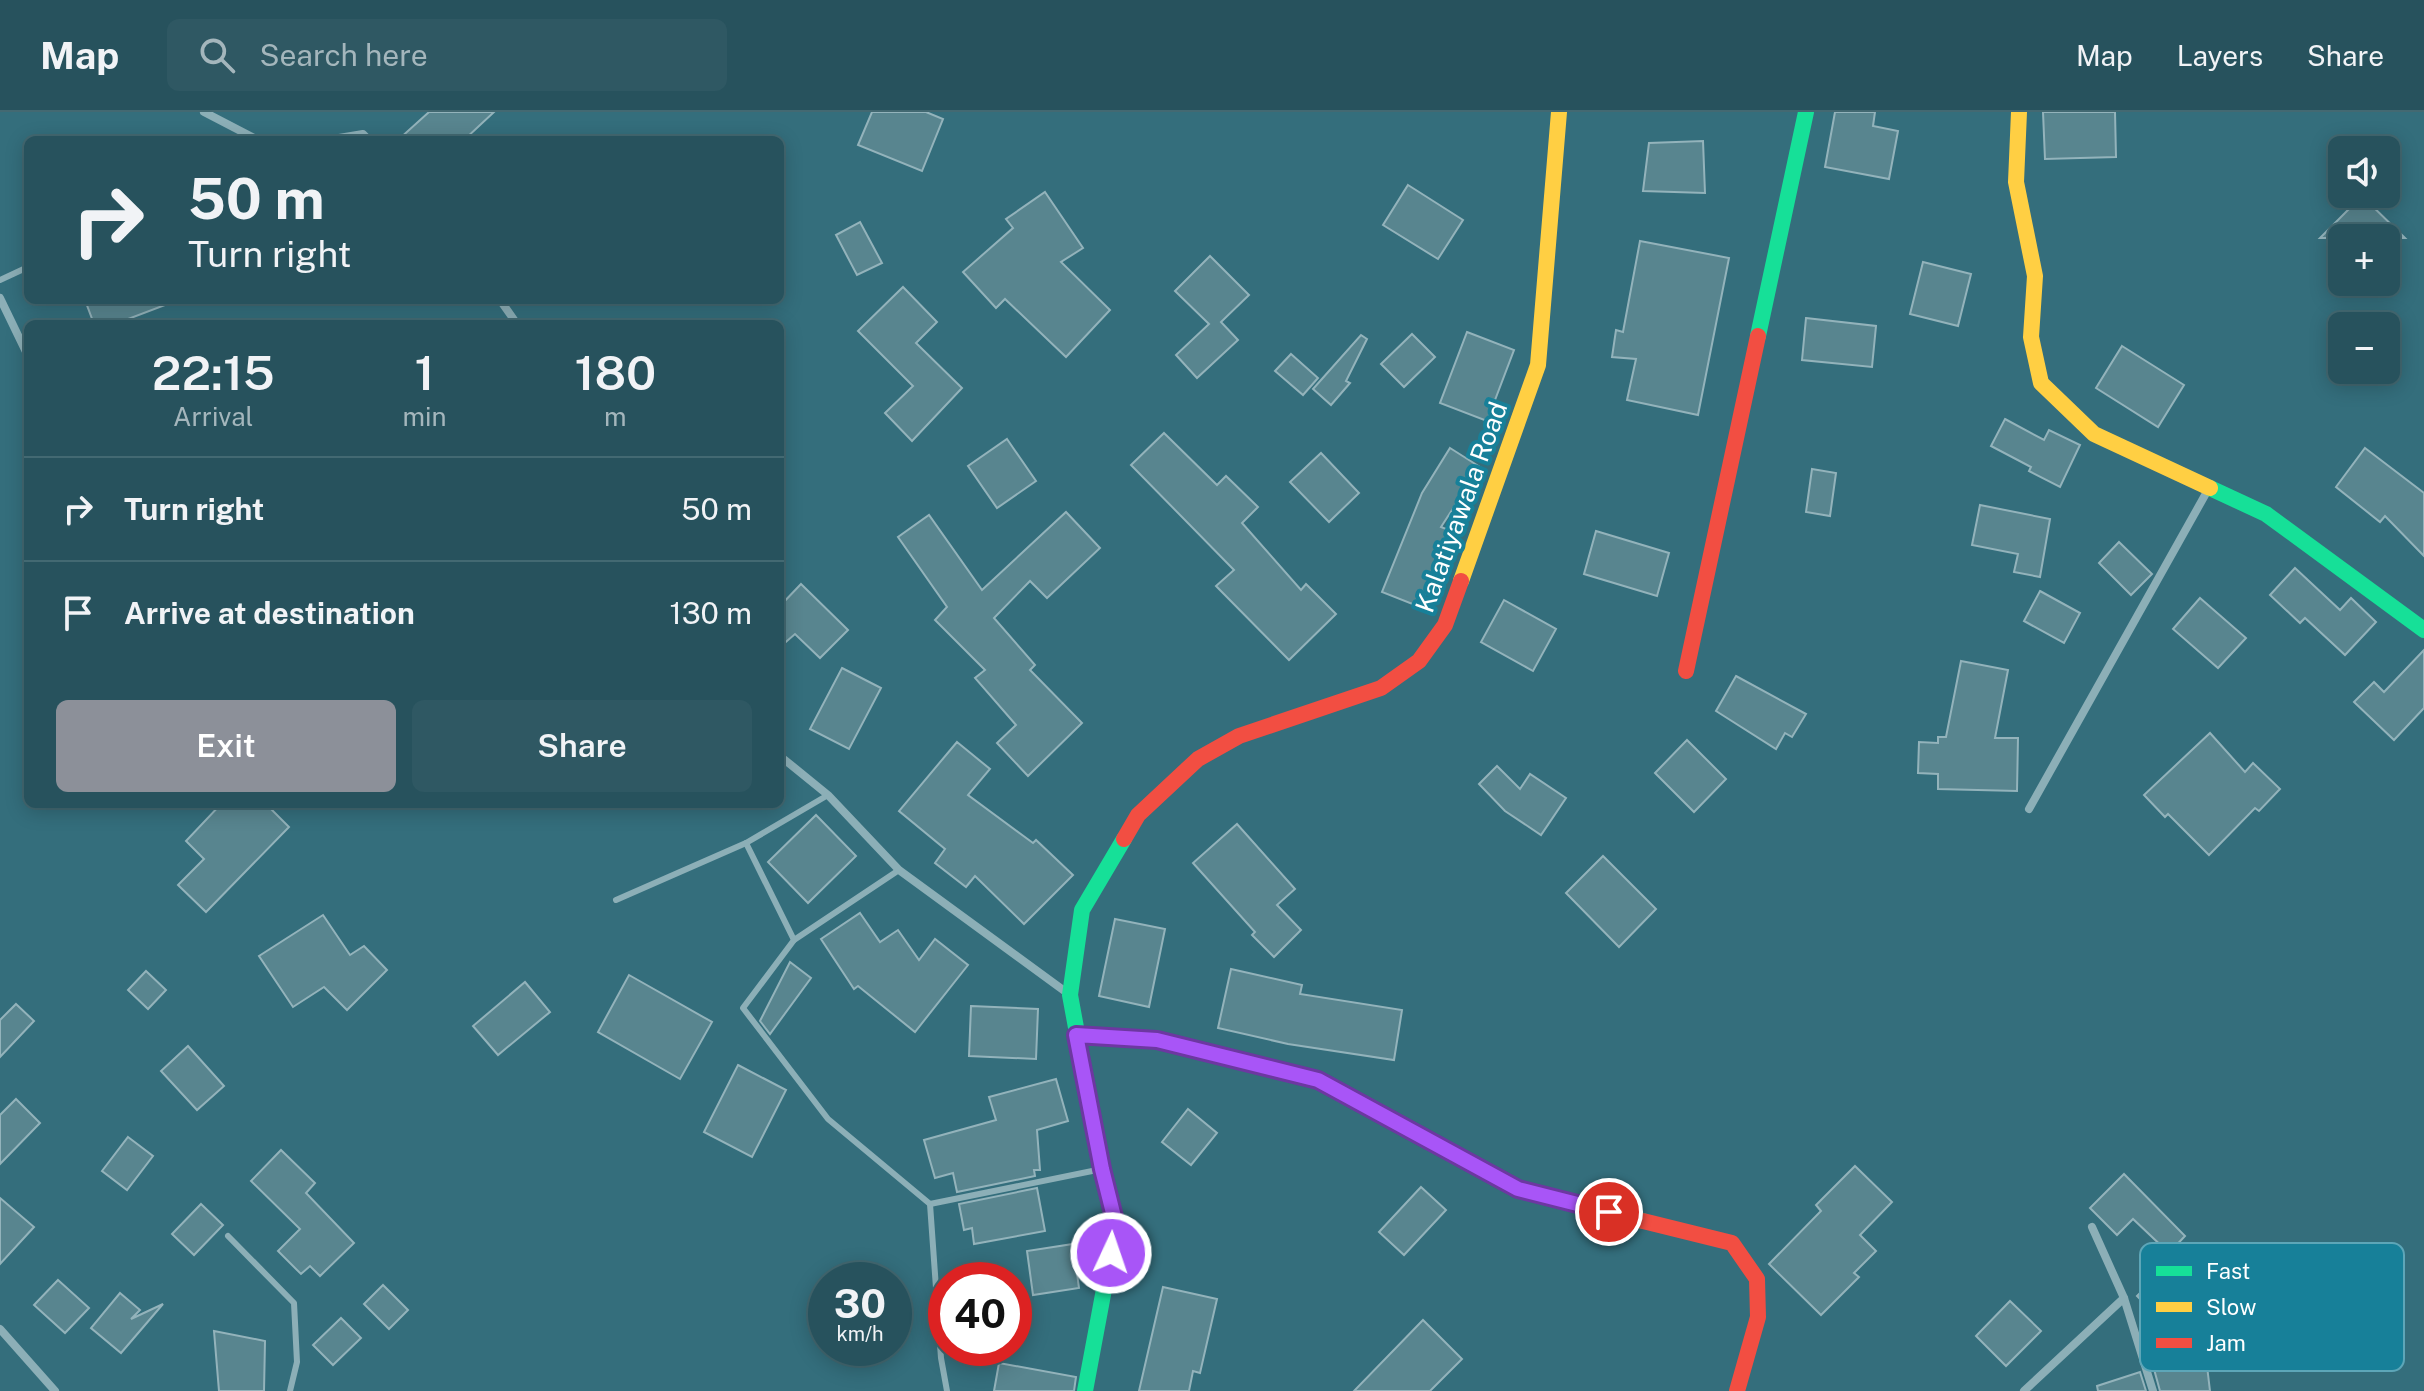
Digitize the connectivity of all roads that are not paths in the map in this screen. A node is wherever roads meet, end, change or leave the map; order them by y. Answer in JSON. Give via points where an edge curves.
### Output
{"nodes":[{"id":1,"x":204,"y":112,"type":"edge"},
{"id":2,"x":1559,"y":112,"type":"edge"},
{"id":3,"x":1806,"y":112,"type":"edge"},
{"id":4,"x":2019,"y":112,"type":"edge"},
{"id":5,"x":250,"y":136,"type":"edge"},
{"id":6,"x":24,"y":269,"type":"edge"},
{"id":7,"x":0,"y":280,"type":"edge"},
{"id":8,"x":0,"y":298,"type":"edge"},
{"id":9,"x":24,"y":348,"type":"edge"},
{"id":10,"x":2209,"y":488,"type":"junction"},
{"id":11,"x":2424,"y":630,"type":"edge"},
{"id":12,"x":1686,"y":671,"type":"dead end"},
{"id":13,"x":784,"y":759,"type":"edge"},
{"id":14,"x":828,"y":795,"type":"junction"},
{"id":15,"x":2029,"y":809,"type":"dead end"},
{"id":16,"x":746,"y":843,"type":"junction"},
{"id":17,"x":899,"y":870,"type":"junction"},
{"id":18,"x":616,"y":900,"type":"dead end"},
{"id":19,"x":794,"y":940,"type":"junction"},
{"id":20,"x":1070,"y":995,"type":"junction"},
{"id":21,"x":1076,"y":1035,"type":"junction"},
{"id":22,"x":1102,"y":1169,"type":"junction"},
{"id":23,"x":930,"y":1204,"type":"junction"},
{"id":24,"x":2092,"y":1227,"type":"dead end"},
{"id":25,"x":228,"y":1236,"type":"dead end"},
{"id":26,"x":2124,"y":1298,"type":"junction"},
{"id":27,"x":0,"y":1329,"type":"edge"},
{"id":28,"x":2140,"y":1349,"type":"edge"},
{"id":29,"x":2147,"y":1371,"type":"edge"},
{"id":30,"x":55,"y":1391,"type":"edge"},
{"id":31,"x":290,"y":1391,"type":"edge"},
{"id":32,"x":947,"y":1391,"type":"edge"},
{"id":33,"x":1085,"y":1391,"type":"edge"},
{"id":34,"x":1737,"y":1391,"type":"edge"},
{"id":35,"x":2024,"y":1391,"type":"edge"},
{"id":36,"x":2153,"y":1391,"type":"edge"}],
"edges":[{"from":1,"to":5,"type":"street"},
{"from":2,"to":20,"type":"street","name":"Kalatiyawala Road","via":[[1538,365],[1445,625],[1419,661],[1381,688],[1239,736],[1198,759],[1138,815],[1082,910]]},
{"from":3,"to":12,"type":"street"},
{"from":4,"to":10,"type":"street","via":[[2016,182],[2035,276],[2031,337],[2041,383],[2094,434]]},
{"from":6,"to":7,"type":"lane"},
{"from":8,"to":9,"type":"street"},
{"from":10,"to":11,"type":"street","via":[[2266,514]]},
{"from":10,"to":15,"type":"street"},
{"from":13,"to":14,"type":"street"},
{"from":14,"to":16,"type":"lane"},
{"from":14,"to":17,"type":"street"},
{"from":16,"to":18,"type":"lane"},
{"from":16,"to":19,"type":"lane"},
{"from":17,"to":19,"type":"lane"},
{"from":17,"to":20,"type":"street"},
{"from":19,"to":23,"type":"lane","via":[[743,1008],[828,1119]]},
{"from":20,"to":21,"type":"street","name":"Kalatiyawala Road"},
{"from":21,"to":22,"type":"street","name":"Kalatiyawala Road"},
{"from":21,"to":34,"type":"street","via":[[1157,1040],[1318,1080],[1518,1189],[1732,1243],[1757,1279],[1758,1317]]},
{"from":22,"to":23,"type":"lane"},
{"from":22,"to":33,"type":"street","name":"Kalatiyawala Road","via":[[1116,1225]]},
{"from":23,"to":32,"type":"lane"},
{"from":24,"to":26,"type":"street"},
{"from":25,"to":31,"type":"lane","via":[[294,1303],[297,1362]]},
{"from":26,"to":28,"type":"street"},
{"from":26,"to":35,"type":"street"},
{"from":27,"to":30,"type":"street"},
{"from":29,"to":36,"type":"street"}]}
